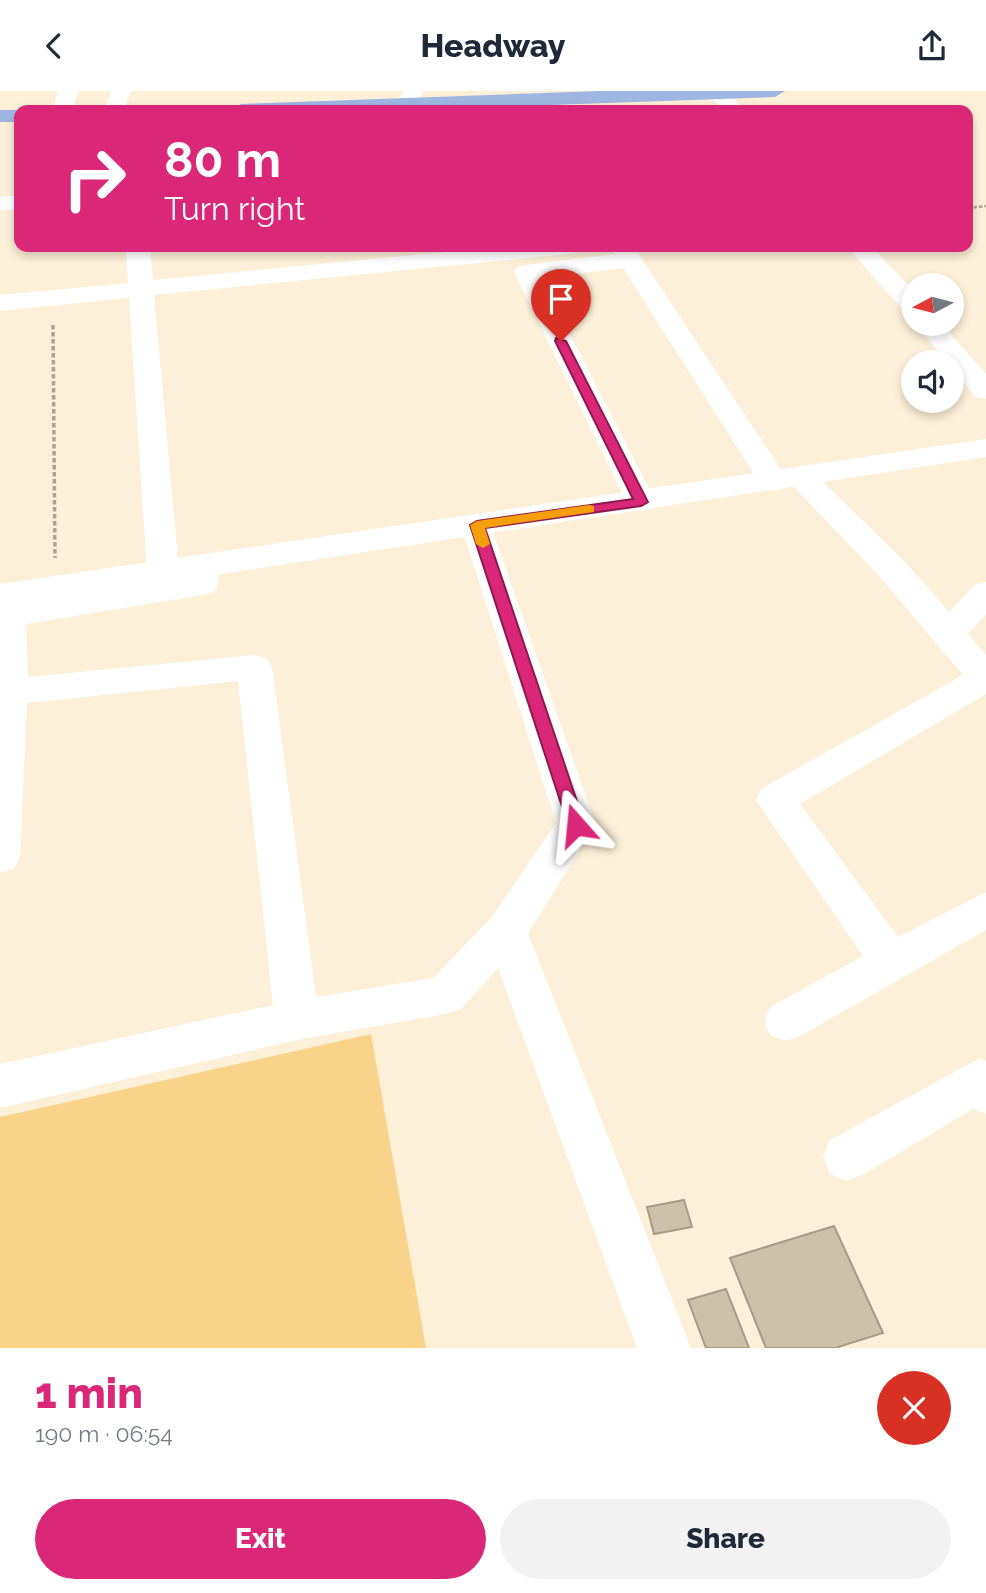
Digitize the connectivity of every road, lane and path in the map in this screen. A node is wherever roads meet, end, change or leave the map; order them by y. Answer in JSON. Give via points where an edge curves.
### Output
{"nodes":[{"id":1,"x":775,"y":91,"type":"edge"},
{"id":2,"x":718,"y":93,"type":"junction"},
{"id":3,"x":410,"y":98,"type":"edge"},
{"id":4,"x":311,"y":105,"type":"edge"},
{"id":5,"x":730,"y":105,"type":"edge"},
{"id":6,"x":138,"y":252,"type":"edge"},
{"id":7,"x":521,"y":252,"type":"edge"},
{"id":8,"x":864,"y":252,"type":"edge"},
{"id":9,"x":626,"y":253,"type":"edge"},
{"id":10,"x":141,"y":292,"type":"junction"},
{"id":11,"x":901,"y":293,"type":"edge"},
{"id":12,"x":0,"y":303,"type":"edge"},
{"id":13,"x":53,"y":324,"type":"dead end"},
{"id":14,"x":938,"y":336,"type":"edge"},
{"id":15,"x":986,"y":391,"type":"edge"},
{"id":16,"x":986,"y":448,"type":"edge"},
{"id":17,"x":788,"y":480,"type":"junction"},
{"id":18,"x":641,"y":502,"type":"junction"},
{"id":19,"x":477,"y":525,"type":"junction"},
{"id":20,"x":202,"y":565,"type":"junction"},
{"id":21,"x":163,"y":571,"type":"junction"},
{"id":22,"x":55,"y":588,"type":"junction"},
{"id":23,"x":986,"y":593,"type":"edge"},
{"id":24,"x":4,"y":606,"type":"edge"},
{"id":25,"x":949,"y":633,"type":"junction"},
{"id":26,"x":986,"y":678,"type":"edge"},
{"id":27,"x":10,"y":692,"type":"junction"},
{"id":28,"x":0,"y":857,"type":"edge"},
{"id":29,"x":986,"y":909,"type":"edge"},
{"id":30,"x":506,"y":931,"type":"junction"},
{"id":31,"x":892,"y":962,"type":"junction"},
{"id":32,"x":297,"y":1020,"type":"junction"},
{"id":33,"x":786,"y":1021,"type":"dead end"},
{"id":34,"x":984,"y":1083,"type":"edge"},
{"id":35,"x":0,"y":1086,"type":"edge"},
{"id":36,"x":847,"y":1157,"type":"dead end"},
{"id":37,"x":664,"y":1348,"type":"edge"}],
"edges":[{"from":1,"to":2,"type":"main road"},
{"from":2,"to":3,"type":"main road"},
{"from":2,"to":5,"type":"street"},
{"from":3,"to":4,"type":"main road"},
{"from":6,"to":10,"type":"street"},
{"from":7,"to":10,"type":"street"},
{"from":8,"to":11,"type":"street"},
{"from":9,"to":17,"type":"street"},
{"from":9,"to":18,"type":"street","via":[[526,272]]},
{"from":10,"to":12,"type":"street"},
{"from":10,"to":21,"type":"street"},
{"from":13,"to":22,"type":"path"},
{"from":14,"to":15,"type":"street"},
{"from":16,"to":17,"type":"street"},
{"from":17,"to":18,"type":"street"},
{"from":17,"to":25,"type":"street","via":[[893,570]]},
{"from":18,"to":19,"type":"street"},
{"from":19,"to":20,"type":"street"},
{"from":19,"to":30,"type":"street","via":[[576,825]]},
{"from":20,"to":21,"type":"street"},
{"from":20,"to":24,"type":"street","via":[[202,584]]},
{"from":21,"to":22,"type":"street"},
{"from":22,"to":24,"type":"street"},
{"from":23,"to":25,"type":"street"},
{"from":24,"to":27,"type":"street"},
{"from":25,"to":26,"type":"street"},
{"from":26,"to":31,"type":"street","via":[[775,800]]},
{"from":27,"to":28,"type":"street"},
{"from":27,"to":32,"type":"street","via":[[254,667]]},
{"from":29,"to":31,"type":"street"},
{"from":30,"to":32,"type":"street","via":[[445,995]]},
{"from":30,"to":37,"type":"street"},
{"from":31,"to":33,"type":"street"},
{"from":32,"to":35,"type":"street"},
{"from":34,"to":36,"type":"street"}]}
